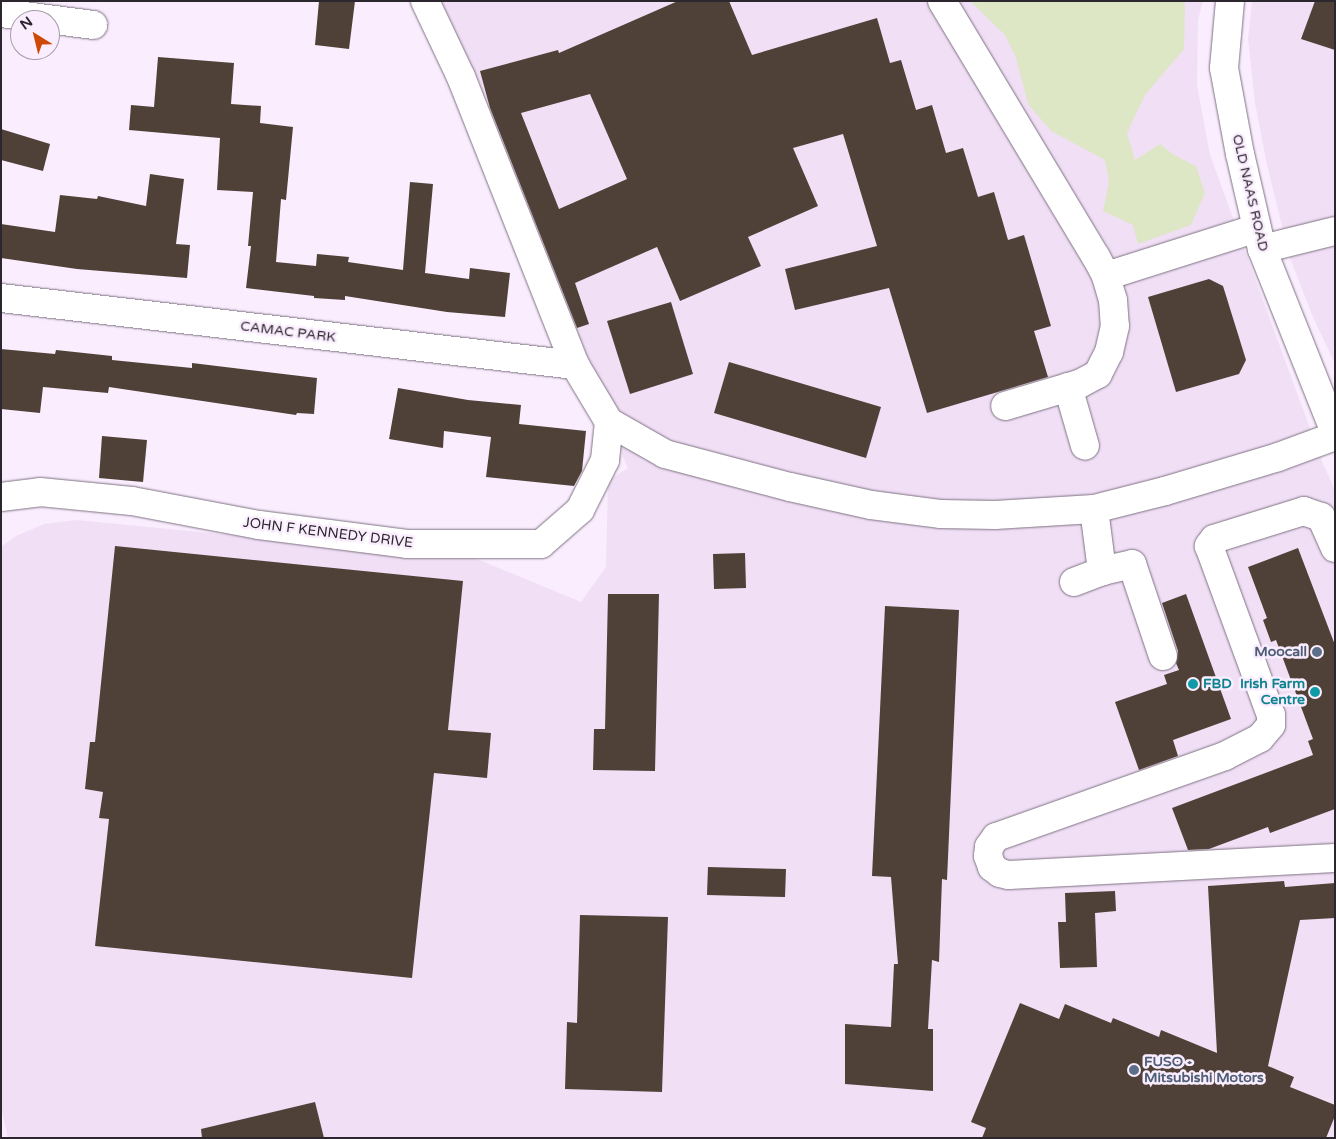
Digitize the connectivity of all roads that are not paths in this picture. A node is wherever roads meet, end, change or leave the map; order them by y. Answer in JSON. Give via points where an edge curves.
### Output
{"nodes":[{"id":1,"x":425,"y":1,"type":"edge"},
{"id":2,"x":942,"y":1,"type":"edge"},
{"id":3,"x":1230,"y":1,"type":"edge"},
{"id":4,"x":1,"y":13,"type":"edge"},
{"id":5,"x":93,"y":25,"type":"dead end"},
{"id":6,"x":1335,"y":231,"type":"edge"},
{"id":7,"x":1259,"y":239,"type":"junction"},
{"id":8,"x":1106,"y":276,"type":"junction"},
{"id":9,"x":1,"y":298,"type":"edge"},
{"id":10,"x":575,"y":365,"type":"junction"},
{"id":11,"x":1068,"y":387,"type":"junction"},
{"id":12,"x":1005,"y":406,"type":"dead end"},
{"id":13,"x":609,"y":422,"type":"junction"},
{"id":14,"x":1335,"y":434,"type":"edge"},
{"id":15,"x":1085,"y":446,"type":"dead end"},
{"id":16,"x":1,"y":497,"type":"edge"},
{"id":17,"x":1094,"y":509,"type":"junction"},
{"id":18,"x":1335,"y":548,"type":"edge"},
{"id":19,"x":1102,"y":571,"type":"junction"},
{"id":20,"x":1074,"y":582,"type":"dead end"},
{"id":21,"x":1163,"y":656,"type":"dead end"},
{"id":22,"x":1335,"y":858,"type":"edge"}],
"edges":[{"from":1,"to":10,"type":"street","via":[[461,77]]},
{"from":2,"to":8,"type":"street"},
{"from":3,"to":7,"type":"street","name":"OLD NAAS ROAD","via":[[1224,68]]},
{"from":4,"to":5,"type":"street"},
{"from":6,"to":7,"type":"street"},
{"from":7,"to":8,"type":"street"},
{"from":7,"to":14,"type":"street","name":"OLD NAAS ROAD"},
{"from":8,"to":11,"type":"street","via":[[1114,300],[1115,326],[1109,352],[1098,374]]},
{"from":9,"to":10,"type":"street","name":"CAMAC PARK"},
{"from":10,"to":13,"type":"street"},
{"from":11,"to":12,"type":"street"},
{"from":11,"to":15,"type":"street"},
{"from":13,"to":16,"type":"street","name":"JOHN F KENNEDY DRIVE","via":[[605,460],[580,510],[541,544],[407,544],[259,525],[132,501],[40,492]]},
{"from":13,"to":17,"type":"street","via":[[665,454],[871,505],[977,515]]},
{"from":14,"to":17,"type":"street","via":[[1278,457]]},
{"from":17,"to":19,"type":"street"},
{"from":18,"to":22,"type":"street","via":[[1321,517],[1304,511],[1214,539],[1209,546],[1271,716],[1271,725],[1260,738],[1224,756],[996,837],[989,846],[988,856],[992,867],[1009,875]]},
{"from":19,"to":20,"type":"street"},
{"from":19,"to":21,"type":"street","via":[[1132,564]]}]}
